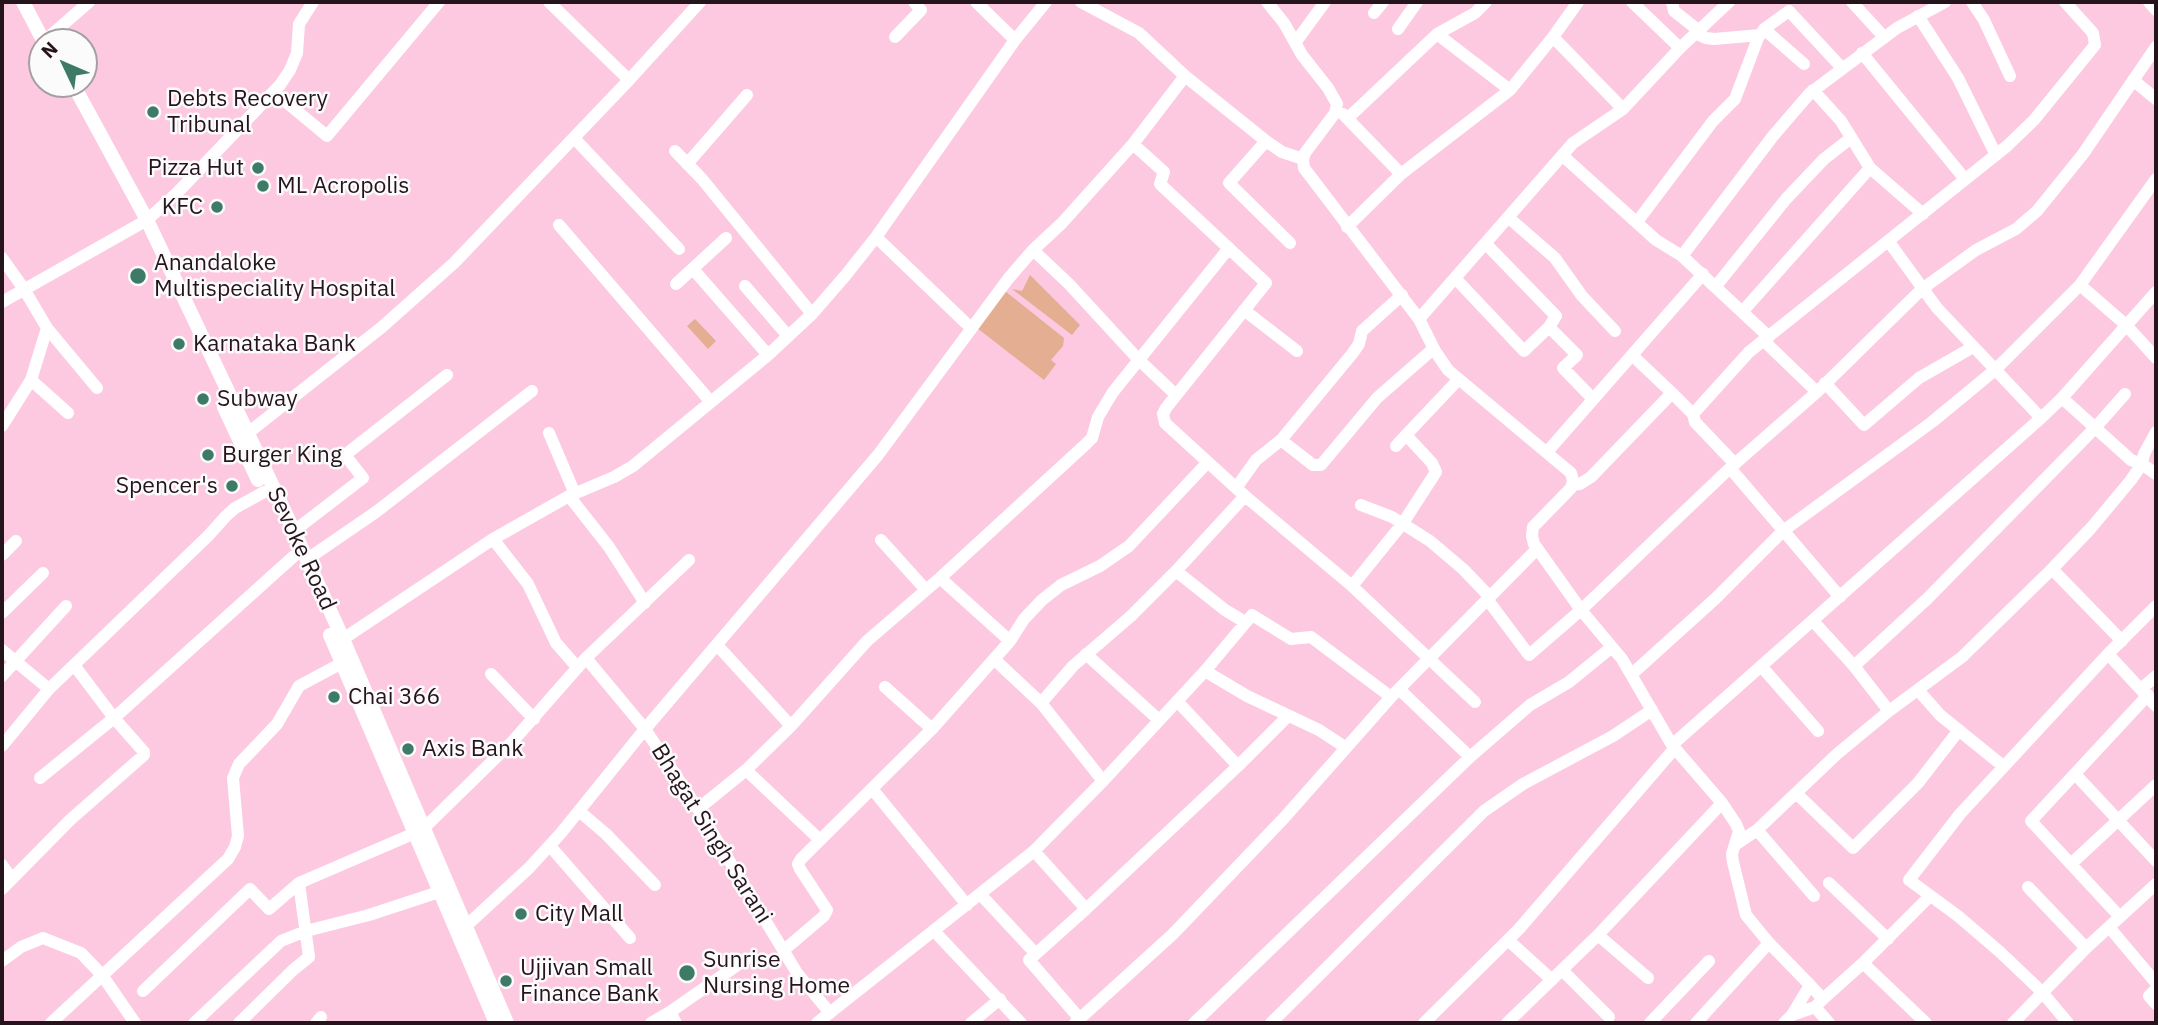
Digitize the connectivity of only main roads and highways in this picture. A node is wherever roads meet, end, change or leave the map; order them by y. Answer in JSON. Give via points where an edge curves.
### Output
{"nodes":[{"id":1,"x":23,"y":2,"type":"edge"},
{"id":2,"x":33,"y":2,"type":"edge"},
{"id":3,"x":41,"y":28,"type":"edge"},
{"id":4,"x":44,"y":28,"type":"edge"},
{"id":5,"x":74,"y":98,"type":"edge"},
{"id":6,"x":80,"y":98,"type":"edge"},
{"id":7,"x":143,"y":222,"type":"junction"},
{"id":8,"x":243,"y":436,"type":"junction"},
{"id":9,"x":300,"y":558,"type":"junction"},
{"id":10,"x":339,"y":642,"type":"junction"},
{"id":11,"x":419,"y":830,"type":"junction"},
{"id":12,"x":461,"y":929,"type":"junction"},
{"id":13,"x":496,"y":1023,"type":"edge"},
{"id":14,"x":507,"y":1023,"type":"edge"}],
"edges":[{"from":1,"to":3,"type":"main road"},
{"from":2,"to":4,"type":"main road"},
{"from":5,"to":7,"type":"main road","name":"Sevoke Road"},
{"from":6,"to":7,"type":"main road","name":"Sevoke Road"},
{"from":7,"to":8,"type":"main road","name":"Sevoke Road"},
{"from":8,"to":9,"type":"main road","name":"Sevoke Road","via":[[264,492]]},
{"from":8,"to":9,"type":"main road","name":"Sevoke Road","via":[[294,531]]},
{"from":9,"to":10,"type":"main road","name":"Sevoke Road"},
{"from":10,"to":11,"type":"main road","name":"Sevoke Road"},
{"from":10,"to":11,"type":"main road","name":"Sevoke Road","via":[[342,663]]},
{"from":11,"to":12,"type":"main road","name":"Sevoke Road"},
{"from":11,"to":12,"type":"main road","name":"Sevoke Road","via":[[439,892]]},
{"from":12,"to":13,"type":"main road","name":"Sevoke Road"},
{"from":12,"to":14,"type":"main road","name":"Sevoke Road"}]}
